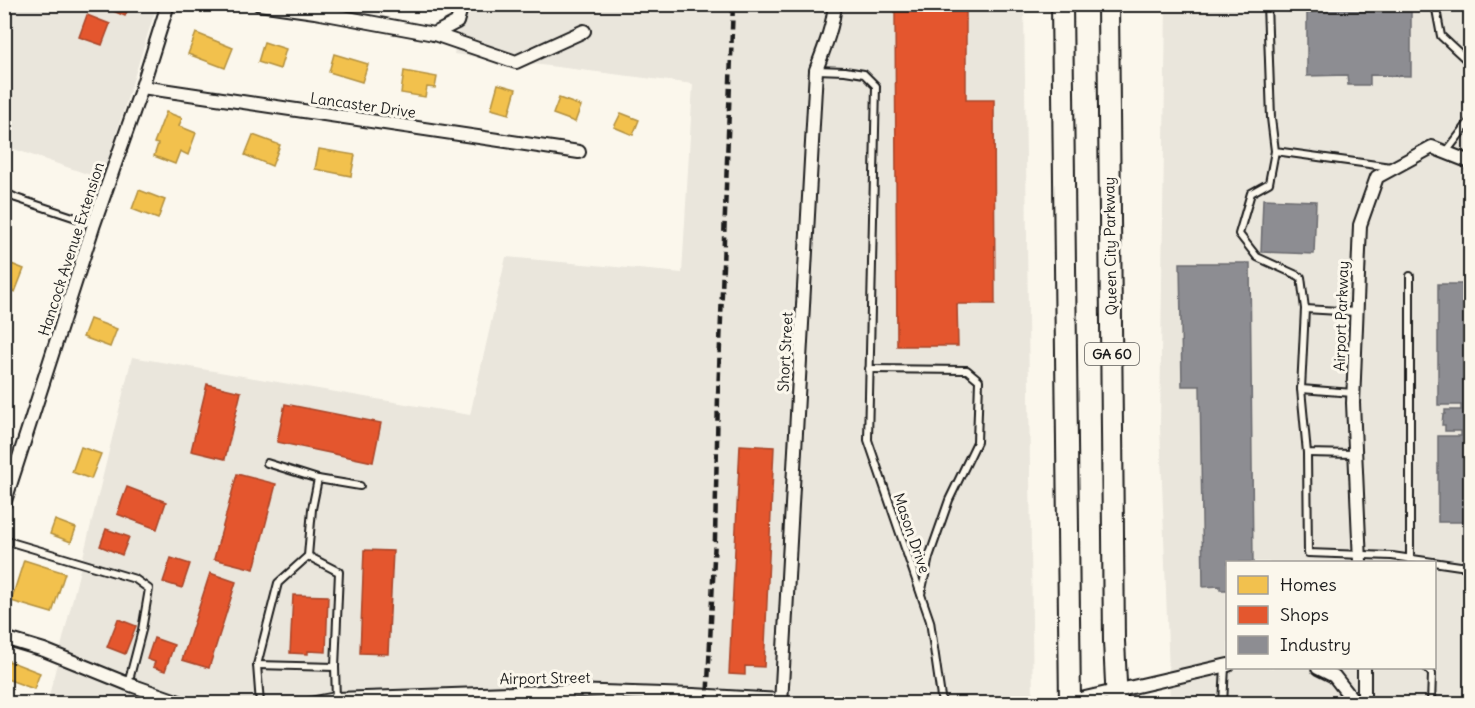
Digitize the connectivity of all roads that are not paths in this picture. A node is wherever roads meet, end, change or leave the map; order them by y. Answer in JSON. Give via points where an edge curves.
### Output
{"nodes":[{"id":1,"x":168,"y":4,"type":"edge"},
{"id":2,"x":260,"y":4,"type":"edge"},
{"id":3,"x":462,"y":4,"type":"edge"},
{"id":4,"x":836,"y":4,"type":"edge"},
{"id":5,"x":1062,"y":4,"type":"edge"},
{"id":6,"x":1108,"y":4,"type":"edge"},
{"id":7,"x":1268,"y":4,"type":"edge"},
{"id":8,"x":1435,"y":4,"type":"edge"},
{"id":9,"x":584,"y":31,"type":"dead end"},
{"id":10,"x":434,"y":34,"type":"junction"},
{"id":11,"x":1470,"y":63,"type":"edge"},
{"id":12,"x":816,"y":70,"type":"junction"},
{"id":13,"x":142,"y":87,"type":"junction"},
{"id":14,"x":1470,"y":121,"type":"edge"},
{"id":15,"x":1275,"y":151,"type":"junction"},
{"id":16,"x":579,"y":152,"type":"dead end"},
{"id":17,"x":1445,"y":152,"type":"junction"},
{"id":18,"x":1470,"y":162,"type":"edge"},
{"id":19,"x":1394,"y":168,"type":"junction"},
{"id":20,"x":4,"y":192,"type":"edge"},
{"id":21,"x":94,"y":224,"type":"junction"},
{"id":22,"x":1410,"y":276,"type":"dead end"},
{"id":23,"x":1305,"y":309,"type":"junction"},
{"id":24,"x":1356,"y":312,"type":"junction"},
{"id":25,"x":869,"y":369,"type":"junction"},
{"id":26,"x":1301,"y":389,"type":"junction"},
{"id":27,"x":1353,"y":393,"type":"junction"},
{"id":28,"x":1307,"y":453,"type":"junction"},
{"id":29,"x":1355,"y":454,"type":"junction"},
{"id":30,"x":267,"y":463,"type":"dead end"},
{"id":31,"x":318,"y":479,"type":"junction"},
{"id":32,"x":360,"y":486,"type":"dead end"},
{"id":33,"x":4,"y":504,"type":"edge"},
{"id":34,"x":4,"y":540,"type":"edge"},
{"id":35,"x":308,"y":556,"type":"junction"},
{"id":36,"x":1360,"y":559,"type":"edge"},
{"id":37,"x":1410,"y":559,"type":"junction"},
{"id":38,"x":1424,"y":561,"type":"edge"},
{"id":39,"x":1436,"y":563,"type":"edge"},
{"id":40,"x":1470,"y":566,"type":"edge"},
{"id":41,"x":921,"y":595,"type":"junction"},
{"id":42,"x":4,"y":638,"type":"edge"},
{"id":43,"x":257,"y":665,"type":"junction"},
{"id":44,"x":1226,"y":665,"type":"edge"},
{"id":45,"x":335,"y":668,"type":"junction"},
{"id":46,"x":1227,"y":669,"type":"edge"},
{"id":47,"x":1320,"y":669,"type":"edge"},
{"id":48,"x":1364,"y":669,"type":"edge"},
{"id":49,"x":1428,"y":669,"type":"edge"},
{"id":50,"x":128,"y":684,"type":"junction"},
{"id":51,"x":1117,"y":697,"type":"edge"},
{"id":52,"x":571,"y":698,"type":"edge"},
{"id":53,"x":441,"y":700,"type":"edge"},
{"id":54,"x":331,"y":701,"type":"edge"},
{"id":55,"x":387,"y":701,"type":"edge"},
{"id":56,"x":781,"y":702,"type":"edge"},
{"id":57,"x":1066,"y":702,"type":"edge"},
{"id":58,"x":185,"y":704,"type":"edge"},
{"id":59,"x":260,"y":704,"type":"edge"},
{"id":60,"x":310,"y":704,"type":"edge"},
{"id":61,"x":942,"y":704,"type":"edge"},
{"id":62,"x":1223,"y":704,"type":"edge"},
{"id":63,"x":1356,"y":704,"type":"edge"},
{"id":64,"x":1364,"y":704,"type":"edge"},
{"id":65,"x":1431,"y":704,"type":"edge"}],
"edges":[{"from":1,"to":13,"type":"street","name":"Hancock Avenue Extension"},
{"from":2,"to":10,"type":"street"},
{"from":3,"to":10,"type":"street","via":[[457,22]]},
{"from":4,"to":12,"type":"street","name":"Short Street"},
{"from":5,"to":57,"type":"main road","number":"GA 60"},
{"from":6,"to":51,"type":"main road","name":"Queen City Parkway","number":"GA 60"},
{"from":7,"to":15,"type":"lane"},
{"from":8,"to":11,"type":"lane","via":[[1441,36]]},
{"from":9,"to":10,"type":"street","via":[[516,62]]},
{"from":12,"to":25,"type":"lane","name":"Mason Drive","via":[[864,74],[876,86]]},
{"from":12,"to":56,"type":"street","name":"Short Street"},
{"from":13,"to":16,"type":"street","name":"Lancaster Drive"},
{"from":13,"to":21,"type":"street","name":"Hancock Avenue Extension"},
{"from":14,"to":17,"type":"lane"},
{"from":15,"to":19,"type":"lane"},
{"from":15,"to":23,"type":"lane","via":[[1269,183],[1251,193],[1239,234],[1257,256],[1301,277]]},
{"from":17,"to":18,"type":"street","name":"Airport Parkway"},
{"from":17,"to":19,"type":"street","name":"Airport Parkway","via":[[1432,147]]},
{"from":19,"to":24,"type":"street","name":"Airport Parkway","via":[[1377,177],[1360,225]]},
{"from":20,"to":21,"type":"lane"},
{"from":21,"to":33,"type":"street","name":"Hancock Avenue Extension"},
{"from":22,"to":37,"type":"lane"},
{"from":23,"to":24,"type":"lane"},
{"from":23,"to":26,"type":"lane"},
{"from":24,"to":27,"type":"street","name":"Airport Parkway"},
{"from":25,"to":41,"type":"lane","name":"Mason Drive","via":[[867,440]]},
{"from":25,"to":41,"type":"lane","via":[[967,370],[979,380],[977,442],[949,500],[929,557]]},
{"from":26,"to":27,"type":"lane"},
{"from":26,"to":28,"type":"lane"},
{"from":27,"to":29,"type":"street","name":"Airport Parkway"},
{"from":28,"to":29,"type":"lane"},
{"from":28,"to":36,"type":"lane","via":[[1308,553]]},
{"from":29,"to":36,"type":"street","name":"Airport Parkway"},
{"from":30,"to":31,"type":"lane"},
{"from":31,"to":32,"type":"lane"},
{"from":31,"to":35,"type":"lane"},
{"from":34,"to":50,"type":"lane","via":[[135,579],[149,589]]},
{"from":35,"to":43,"type":"lane","via":[[278,583]]},
{"from":35,"to":45,"type":"lane","via":[[339,572]]},
{"from":36,"to":37,"type":"lane"},
{"from":37,"to":38,"type":"lane"},
{"from":39,"to":40,"type":"lane"},
{"from":41,"to":61,"type":"lane","name":"Mason Drive","via":[[930,621]]},
{"from":42,"to":50,"type":"street"},
{"from":43,"to":45,"type":"lane"},
{"from":43,"to":59,"type":"lane"},
{"from":44,"to":51,"type":"street"},
{"from":45,"to":54,"type":"lane"},
{"from":46,"to":62,"type":"lane"},
{"from":47,"to":63,"type":"street","via":[[1334,675]]},
{"from":48,"to":64,"type":"street"},
{"from":49,"to":65,"type":"lane","via":[[1432,674]]},
{"from":50,"to":58,"type":"street"},
{"from":51,"to":57,"type":"street"},
{"from":52,"to":53,"type":"street","name":"Airport Street"},
{"from":52,"to":56,"type":"street","name":"Airport Street","via":[[693,695]]},
{"from":53,"to":55,"type":"street","name":"Airport Street"},
{"from":54,"to":55,"type":"street","name":"Airport Street"},
{"from":54,"to":60,"type":"street","name":"Airport Street"}]}
